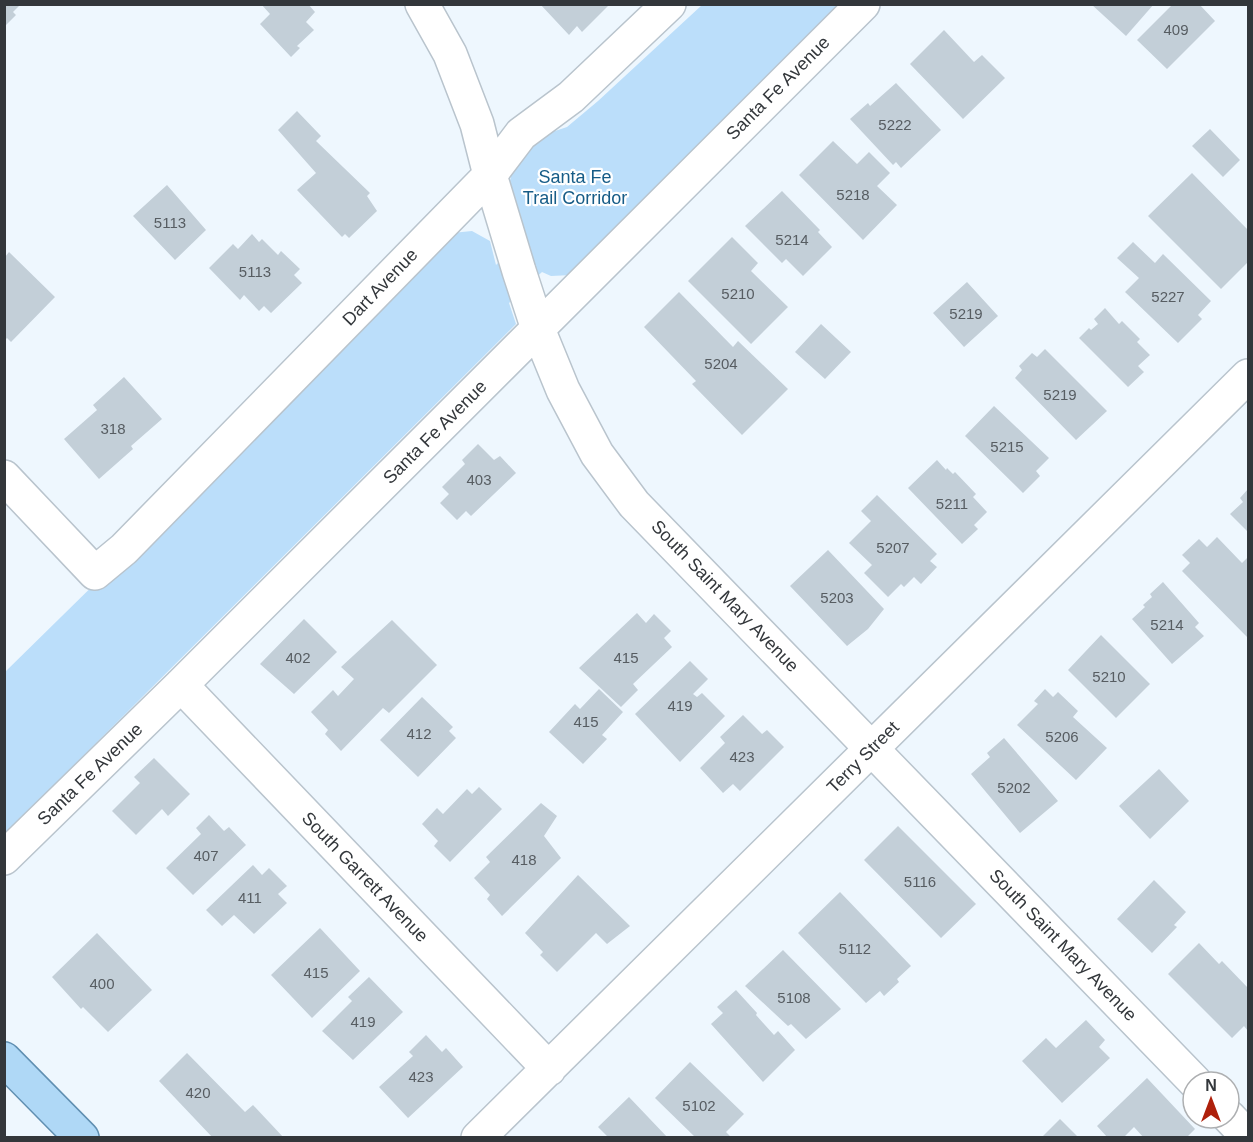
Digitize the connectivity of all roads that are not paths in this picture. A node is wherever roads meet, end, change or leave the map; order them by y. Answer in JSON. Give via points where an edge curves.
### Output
{"nodes":[{"id":1,"x":422,"y":4,"type":"edge"},
{"id":2,"x":669,"y":4,"type":"edge"},
{"id":3,"x":863,"y":4,"type":"edge"},
{"id":4,"x":490,"y":175,"type":"junction"},
{"id":5,"x":538,"y":328,"type":"junction"},
{"id":6,"x":1248,"y":376,"type":"edge"},
{"id":7,"x":4,"y":477,"type":"edge"},
{"id":8,"x":182,"y":685,"type":"junction"},
{"id":9,"x":873,"y":748,"type":"junction"},
{"id":10,"x":4,"y":858,"type":"edge"},
{"id":11,"x":4,"y":1059,"type":"edge"},
{"id":12,"x":549,"y":1069,"type":"junction"},
{"id":13,"x":1183,"y":1070,"type":"edge"},
{"id":14,"x":82,"y":1137,"type":"edge"},
{"id":15,"x":478,"y":1137,"type":"edge"}],
"edges":[{"from":1,"to":4,"type":"street","name":"South Saint Mary Avenue","via":[[450,54],[477,124]]},
{"from":2,"to":4,"type":"street","name":"Dart Avenue","via":[[571,97],[521,134]]},
{"from":3,"to":5,"type":"street","name":"Santa Fe Avenue"},
{"from":4,"to":5,"type":"street","name":"South Saint Mary Avenue"},
{"from":4,"to":7,"type":"street","name":"Dart Avenue","via":[[124,549],[94,573]]},
{"from":5,"to":8,"type":"street","name":"Santa Fe Avenue"},
{"from":5,"to":9,"type":"street","name":"South Saint Mary Avenue","via":[[563,390],[597,454],[634,504]]},
{"from":6,"to":9,"type":"street","name":"Terry Street"},
{"from":8,"to":10,"type":"street","name":"Santa Fe Avenue"},
{"from":8,"to":12,"type":"street","name":"South Garrett Avenue"},
{"from":9,"to":12,"type":"street","name":"Terry Street"},
{"from":9,"to":13,"type":"street","name":"South Saint Mary Avenue"},
{"from":11,"to":14,"type":"main road"},
{"from":12,"to":15,"type":"street","name":"Terry Street"}]}
